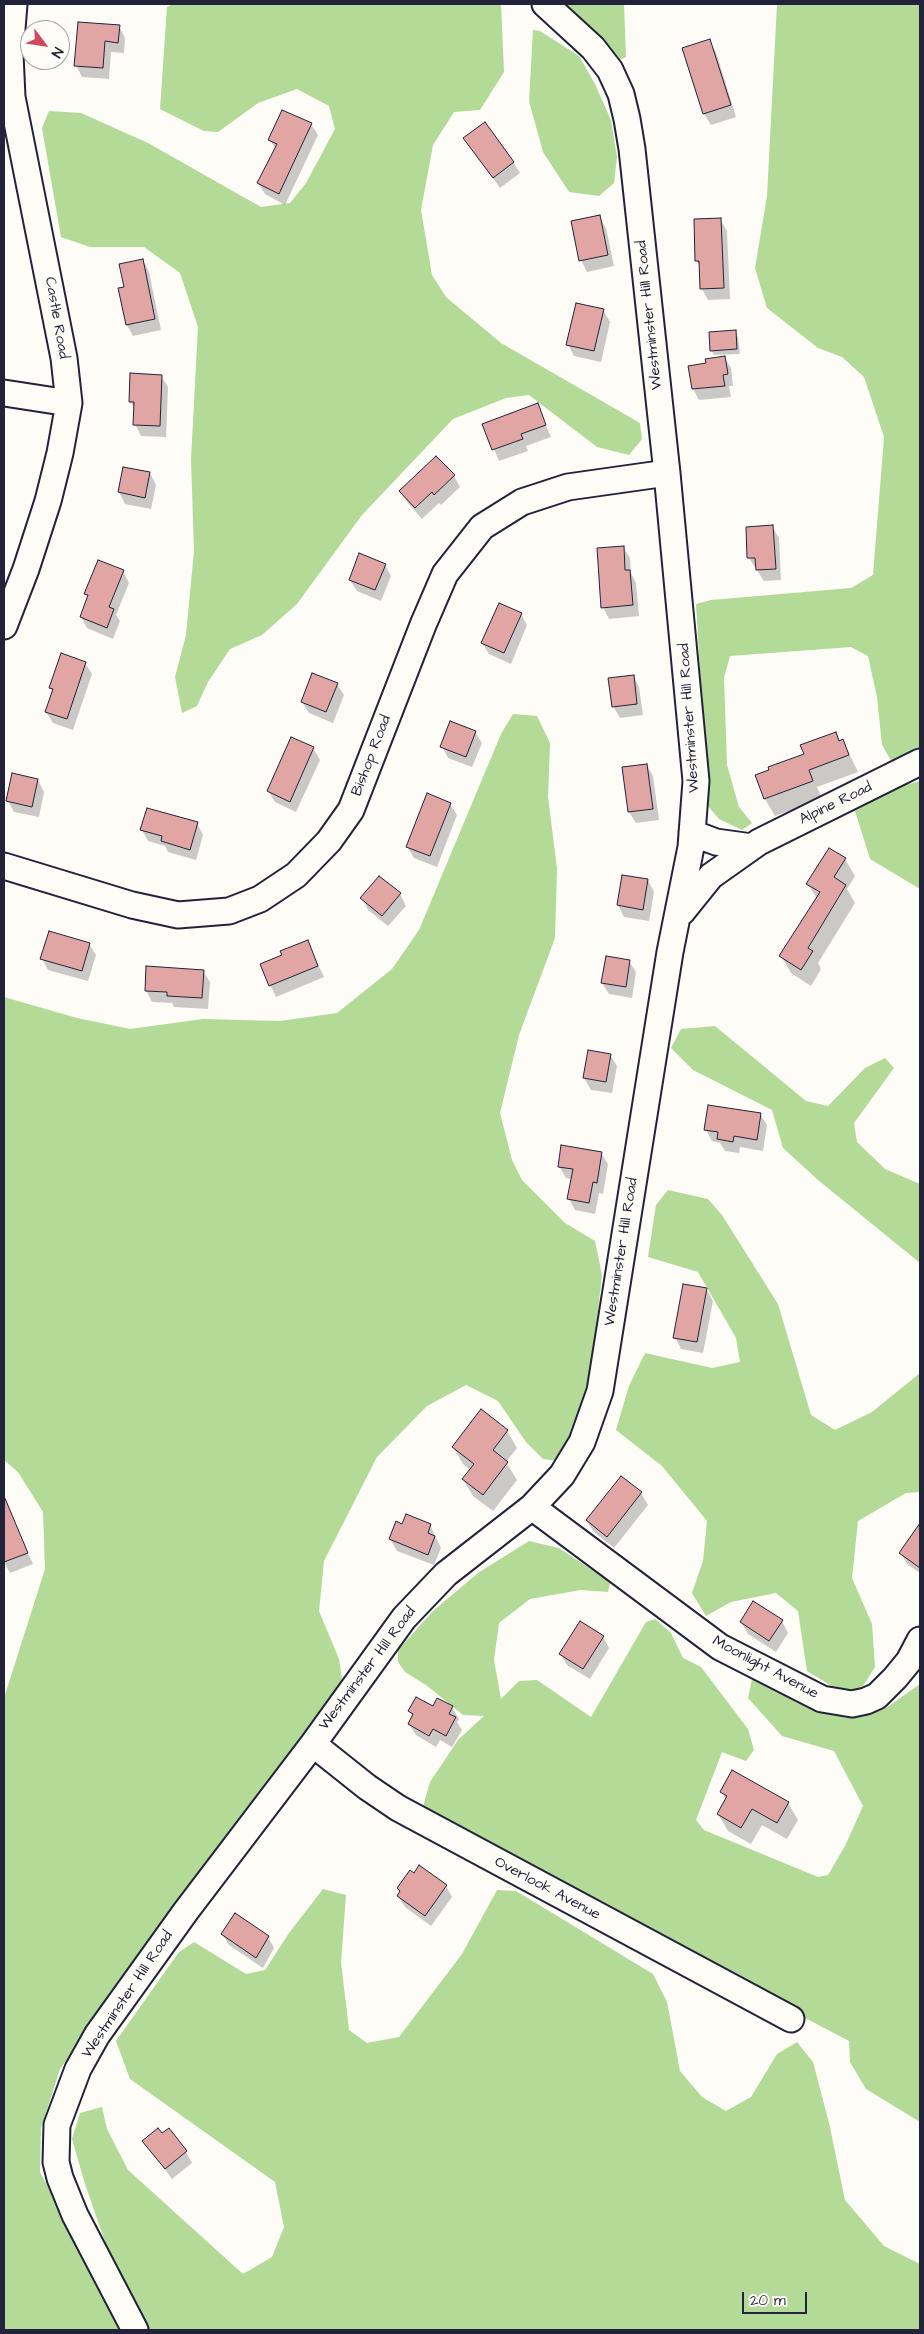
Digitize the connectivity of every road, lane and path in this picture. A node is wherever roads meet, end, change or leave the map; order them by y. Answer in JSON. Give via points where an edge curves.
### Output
{"nodes":[{"id":1,"x":14,"y":4,"type":"edge"},
{"id":2,"x":545,"y":4,"type":"edge"},
{"id":3,"x":4,"y":393,"type":"edge"},
{"id":4,"x":69,"y":403,"type":"junction"},
{"id":5,"x":667,"y":473,"type":"junction"},
{"id":6,"x":4,"y":626,"type":"edge"},
{"id":7,"x":920,"y":762,"type":"edge"},
{"id":8,"x":692,"y":833,"type":"junction"},
{"id":9,"x":752,"y":847,"type":"junction"},
{"id":10,"x":4,"y":866,"type":"edge"},
{"id":11,"x":677,"y":919,"type":"junction"},
{"id":12,"x":532,"y":1507,"type":"junction"},
{"id":13,"x":920,"y":1640,"type":"edge"},
{"id":14,"x":313,"y":1744,"type":"junction"},
{"id":15,"x":791,"y":2019,"type":"dead end"},
{"id":16,"x":135,"y":2330,"type":"edge"}],
"edges":[{"from":1,"to":4,"type":"street","name":"Castle Road","via":[[10,54],[12,98],[61,339]]},
{"from":2,"to":5,"type":"street","name":"Westminster Hill Road","via":[[593,48],[610,70],[620,94],[632,149]]},
{"from":3,"to":4,"type":"street"},
{"from":4,"to":6,"type":"street","name":"Castle Road","via":[[48,501]]},
{"from":5,"to":8,"type":"street","name":"Westminster Hill Road","via":[[696,781]]},
{"from":5,"to":10,"type":"street","name":"Bishop Road","via":[[568,488],[522,502],[482,527],[445,574],[351,810],[329,841],[296,875],[260,899],[230,912],[178,915],[132,905]]},
{"from":7,"to":9,"type":"street","name":"Alpine Road"},
{"from":8,"to":9,"type":"street","via":[[716,842]]},
{"from":8,"to":11,"type":"street","name":"Westminster Hill Road"},
{"from":9,"to":11,"type":"street","name":"Alpine Road","via":[[707,880]]},
{"from":11,"to":12,"type":"street","name":"Westminster Hill Road","via":[[600,1391],[582,1442],[571,1462]]},
{"from":12,"to":13,"type":"street","name":"Moonlight Avenue","via":[[720,1647],[822,1699],[852,1704],[877,1696],[909,1661]]},
{"from":12,"to":14,"type":"street","name":"Westminster Hill Road","via":[[429,1591],[386,1641]]},
{"from":14,"to":15,"type":"street","name":"Overlook Avenue","via":[[398,1808]]},
{"from":14,"to":16,"type":"street","name":"Westminster Hill Road","via":[[97,2035],[78,2069],[58,2125],[56,2162],[67,2196]]}]}
